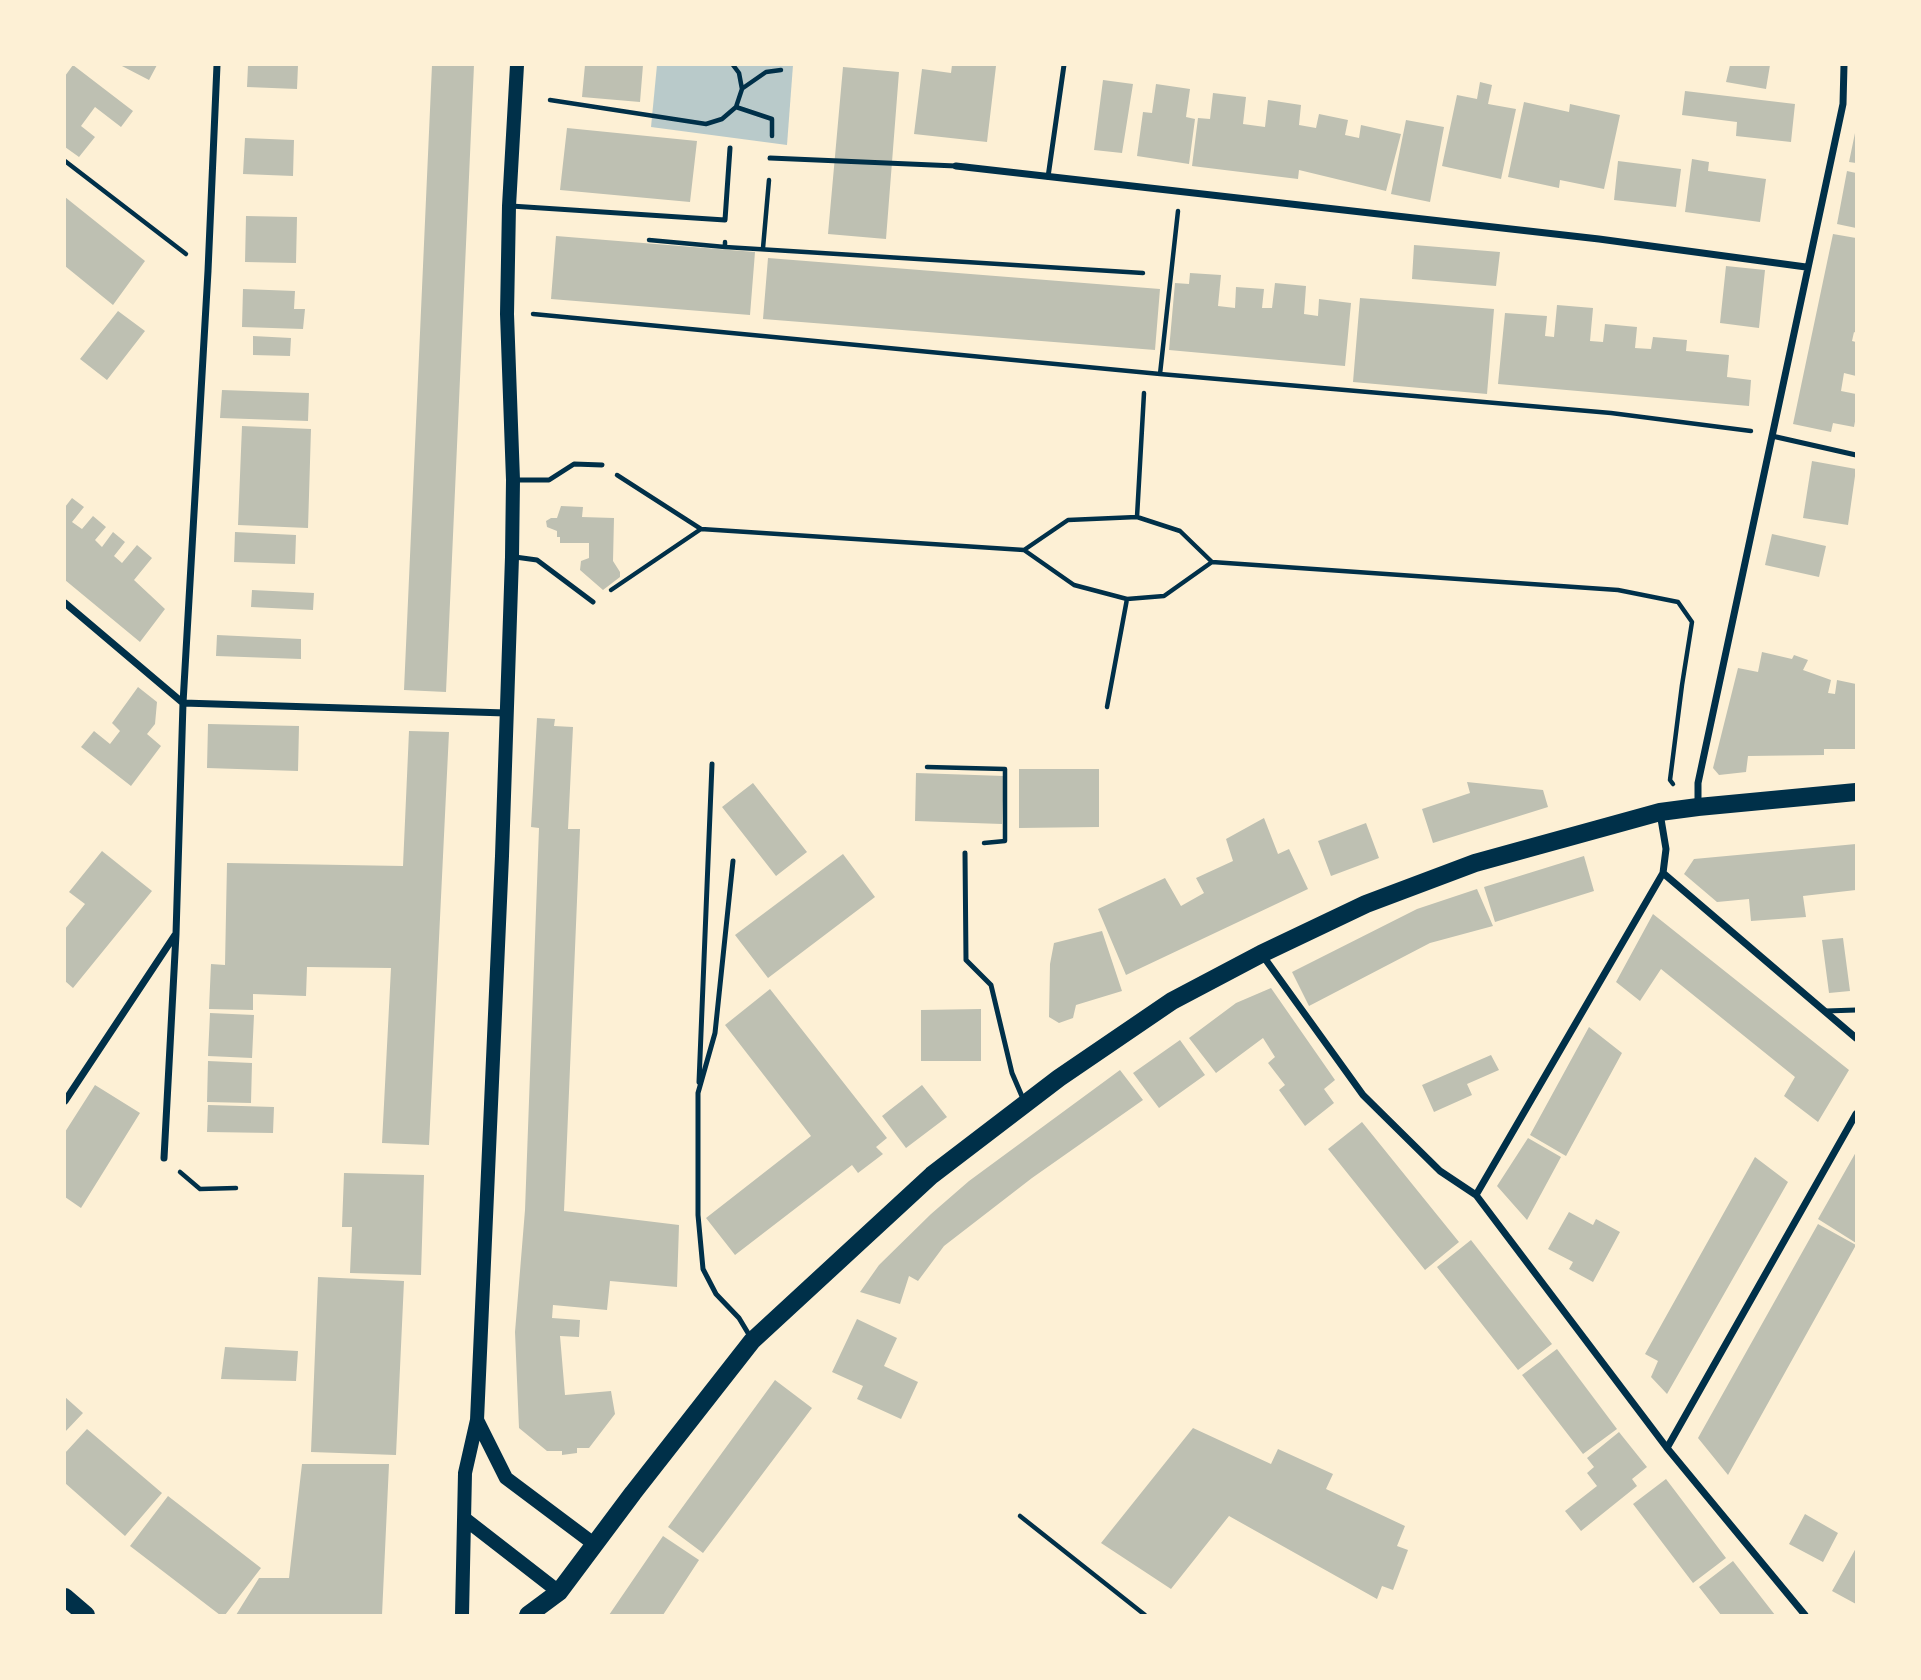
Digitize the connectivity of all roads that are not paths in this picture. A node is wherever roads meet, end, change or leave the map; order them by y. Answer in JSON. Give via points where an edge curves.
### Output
{"nodes":[{"id":1,"x":217,"y":65,"type":"edge"},
{"id":2,"x":517,"y":65,"type":"edge"},
{"id":3,"x":1064,"y":65,"type":"edge"},
{"id":4,"x":1844,"y":65,"type":"edge"},
{"id":5,"x":730,"y":148,"type":"dead end"},
{"id":6,"x":770,"y":158,"type":"dead end"},
{"id":7,"x":956,"y":166,"type":"joint"},
{"id":8,"x":1048,"y":177,"type":"junction"},
{"id":9,"x":509,"y":206,"type":"junction"},
{"id":10,"x":1806,"y":267,"type":"junction"},
{"id":11,"x":1772,"y":436,"type":"junction"},
{"id":12,"x":1856,"y":455,"type":"edge"},
{"id":13,"x":602,"y":465,"type":"road end"},
{"id":14,"x":513,"y":480,"type":"junction"},
{"id":15,"x":512,"y":556,"type":"junction"},
{"id":16,"x":593,"y":602,"type":"road end"},
{"id":17,"x":65,"y":603,"type":"edge"},
{"id":18,"x":183,"y":703,"type":"junction"},
{"id":19,"x":507,"y":713,"type":"junction"},
{"id":20,"x":712,"y":764,"type":"dead end"},
{"id":21,"x":1856,"y":792,"type":"edge"},
{"id":22,"x":1698,"y":807,"type":"junction"},
{"id":23,"x":1660,"y":813,"type":"junction"},
{"id":24,"x":965,"y":853,"type":"road end"},
{"id":25,"x":733,"y":861,"type":"dead end"},
{"id":26,"x":1663,"y":873,"type":"junction"},
{"id":27,"x":176,"y":934,"type":"junction"},
{"id":28,"x":1261,"y":954,"type":"junction"},
{"id":29,"x":1856,"y":1010,"type":"edge"},
{"id":30,"x":1826,"y":1012,"type":"junction"},
{"id":31,"x":1856,"y":1038,"type":"edge"},
{"id":32,"x":698,"y":1093,"type":"junction"},
{"id":33,"x":65,"y":1101,"type":"edge"},
{"id":34,"x":1026,"y":1103,"type":"junction"},
{"id":35,"x":1856,"y":1114,"type":"edge"},
{"id":36,"x":164,"y":1158,"type":"road end"},
{"id":37,"x":1476,"y":1195,"type":"junction"},
{"id":38,"x":752,"y":1340,"type":"junction"},
{"id":39,"x":477,"y":1420,"type":"junction"},
{"id":40,"x":1667,"y":1448,"type":"junction"},
{"id":41,"x":465,"y":1520,"type":"junction"},
{"id":42,"x":594,"y":1544,"type":"junction"},
{"id":43,"x":559,"y":1592,"type":"junction"},
{"id":44,"x":65,"y":1597,"type":"edge"},
{"id":45,"x":86,"y":1615,"type":"edge"},
{"id":46,"x":462,"y":1615,"type":"edge"},
{"id":47,"x":528,"y":1615,"type":"edge"},
{"id":48,"x":552,"y":1615,"type":"edge"},
{"id":49,"x":1805,"y":1615,"type":"edge"}],
"edges":[{"from":1,"to":18,"type":"street"},
{"from":2,"to":9,"type":"main road"},
{"from":3,"to":8,"type":"lane"},
{"from":4,"to":10,"type":"street","via":[[1843,104]]},
{"from":5,"to":9,"type":"lane","via":[[725,220]]},
{"from":6,"to":7,"type":"lane"},
{"from":7,"to":8,"type":"street"},
{"from":8,"to":10,"type":"street"},
{"from":9,"to":14,"type":"main road"},
{"from":10,"to":11,"type":"street"},
{"from":11,"to":12,"type":"lane"},
{"from":11,"to":22,"type":"street","via":[[1698,783]]},
{"from":13,"to":14,"type":"lane","via":[[574,464],[549,480]]},
{"from":14,"to":15,"type":"main road"},
{"from":15,"to":16,"type":"lane","via":[[537,560]]},
{"from":15,"to":19,"type":"main road"},
{"from":17,"to":18,"type":"street"},
{"from":18,"to":19,"type":"street"},
{"from":18,"to":27,"type":"street"},
{"from":19,"to":39,"type":"main road"},
{"from":20,"to":32,"type":"lane"},
{"from":21,"to":22,"type":"main road"},
{"from":22,"to":23,"type":"main road"},
{"from":23,"to":26,"type":"street","via":[[1666,849]]},
{"from":23,"to":28,"type":"main road","via":[[1475,863],[1366,904]]},
{"from":24,"to":34,"type":"lane","via":[[966,960],[990,985],[1012,1073]]},
{"from":25,"to":32,"type":"lane","via":[[715,1033]]},
{"from":26,"to":30,"type":"street"},
{"from":26,"to":37,"type":"street"},
{"from":27,"to":33,"type":"street"},
{"from":27,"to":36,"type":"street"},
{"from":28,"to":34,"type":"main road","via":[[1172,1001]]},
{"from":28,"to":37,"type":"street","via":[[1363,1095],[1440,1171]]},
{"from":29,"to":30,"type":"lane"},
{"from":30,"to":31,"type":"street"},
{"from":32,"to":38,"type":"lane","via":[[703,1269],[716,1294]]},
{"from":34,"to":38,"type":"main road","via":[[932,1175]]},
{"from":35,"to":40,"type":"street"},
{"from":37,"to":40,"type":"street"},
{"from":38,"to":42,"type":"main road"},
{"from":39,"to":41,"type":"main road","via":[[465,1473]]},
{"from":39,"to":42,"type":"main road","via":[[506,1478]]},
{"from":40,"to":49,"type":"street"},
{"from":41,"to":43,"type":"main road"},
{"from":41,"to":46,"type":"main road"},
{"from":42,"to":43,"type":"main road"},
{"from":43,"to":47,"type":"main road"},
{"from":43,"to":48,"type":"main road"},
{"from":44,"to":45,"type":"main road"}]}
